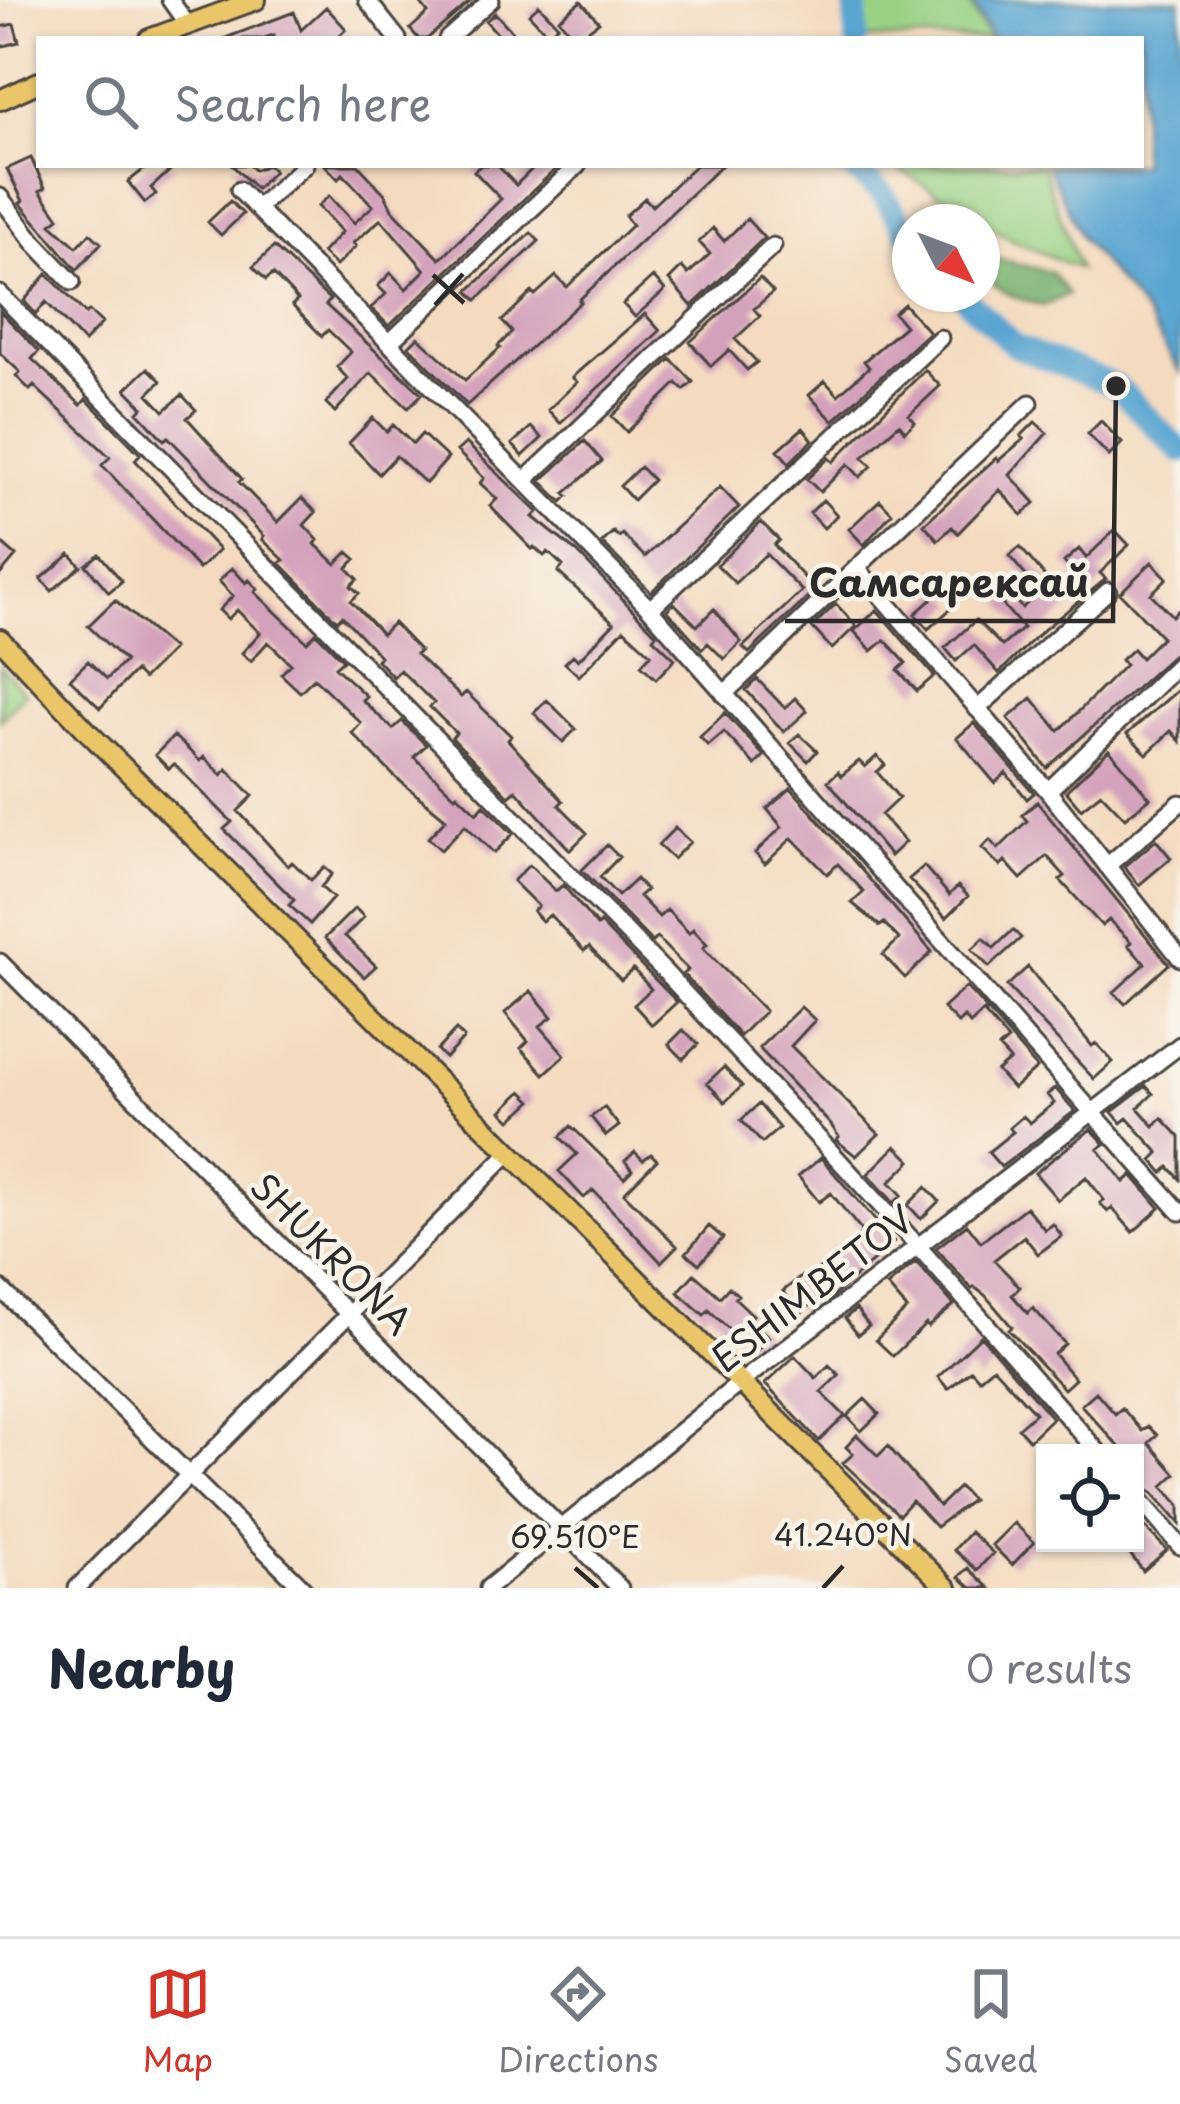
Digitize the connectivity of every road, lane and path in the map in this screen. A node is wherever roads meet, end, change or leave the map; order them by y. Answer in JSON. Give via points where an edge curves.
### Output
{"nodes":[{"id":1,"x":170,"y":0,"type":"edge"},
{"id":2,"x":256,"y":0,"type":"edge"},
{"id":3,"x":367,"y":0,"type":"edge"},
{"id":4,"x":490,"y":0,"type":"edge"},
{"id":5,"x":187,"y":24,"type":"junction"},
{"id":6,"x":156,"y":36,"type":"edge"},
{"id":7,"x":396,"y":36,"type":"edge"},
{"id":8,"x":450,"y":36,"type":"edge"},
{"id":9,"x":36,"y":83,"type":"edge"},
{"id":10,"x":0,"y":100,"type":"edge"},
{"id":11,"x":302,"y":168,"type":"edge"},
{"id":12,"x":575,"y":168,"type":"edge"},
{"id":13,"x":238,"y":190,"type":"dead end"},
{"id":14,"x":0,"y":197,"type":"edge"},
{"id":15,"x":257,"y":208,"type":"junction"},
{"id":16,"x":773,"y":246,"type":"dead end"},
{"id":17,"x":72,"y":282,"type":"dead end"},
{"id":18,"x":0,"y":294,"type":"edge"},
{"id":19,"x":940,"y":338,"type":"dead end"},
{"id":20,"x":390,"y":342,"type":"junction"},
{"id":21,"x":1030,"y":403,"type":"dead end"},
{"id":22,"x":525,"y":480,"type":"junction"},
{"id":23,"x":857,"y":568,"type":"junction"},
{"id":24,"x":1108,"y":591,"type":"dead end"},
{"id":25,"x":650,"y":609,"type":"junction"},
{"id":26,"x":0,"y":639,"type":"edge"},
{"id":27,"x":1180,"y":663,"type":"edge"},
{"id":28,"x":724,"y":694,"type":"junction"},
{"id":29,"x":977,"y":709,"type":"junction"},
{"id":30,"x":1048,"y":791,"type":"junction"},
{"id":31,"x":1180,"y":802,"type":"edge"},
{"id":32,"x":1107,"y":866,"type":"junction"},
{"id":33,"x":1180,"y":958,"type":"edge"},
{"id":34,"x":0,"y":962,"type":"edge"},
{"id":35,"x":1180,"y":1045,"type":"edge"},
{"id":36,"x":1094,"y":1114,"type":"junction"},
{"id":37,"x":510,"y":1152,"type":"junction"},
{"id":38,"x":1180,"y":1212,"type":"edge"},
{"id":39,"x":918,"y":1246,"type":"junction"},
{"id":40,"x":0,"y":1288,"type":"edge"},
{"id":41,"x":351,"y":1316,"type":"junction"},
{"id":42,"x":741,"y":1382,"type":"junction"},
{"id":43,"x":1091,"y":1444,"type":"edge"},
{"id":44,"x":189,"y":1475,"type":"junction"},
{"id":45,"x":1144,"y":1504,"type":"edge"},
{"id":46,"x":560,"y":1528,"type":"junction"},
{"id":47,"x":1180,"y":1546,"type":"edge"},
{"id":48,"x":77,"y":1588,"type":"edge"},
{"id":49,"x":302,"y":1588,"type":"edge"},
{"id":50,"x":488,"y":1588,"type":"edge"},
{"id":51,"x":620,"y":1588,"type":"edge"},
{"id":52,"x":947,"y":1588,"type":"edge"}],
"edges":[{"from":1,"to":5,"type":"street"},
{"from":2,"to":5,"type":"main road"},
{"from":3,"to":7,"type":"street"},
{"from":4,"to":8,"type":"street"},
{"from":5,"to":6,"type":"main road"},
{"from":9,"to":10,"type":"main road"},
{"from":11,"to":15,"type":"street"},
{"from":12,"to":20,"type":"street"},
{"from":13,"to":15,"type":"street"},
{"from":14,"to":17,"type":"street"},
{"from":15,"to":20,"type":"street"},
{"from":16,"to":22,"type":"street"},
{"from":18,"to":39,"type":"street","via":[[665,972]]},
{"from":19,"to":25,"type":"street"},
{"from":20,"to":22,"type":"street"},
{"from":21,"to":23,"type":"street"},
{"from":22,"to":25,"type":"street"},
{"from":23,"to":28,"type":"street"},
{"from":23,"to":29,"type":"street"},
{"from":24,"to":29,"type":"street"},
{"from":25,"to":28,"type":"street"},
{"from":26,"to":37,"type":"main road"},
{"from":27,"to":30,"type":"street"},
{"from":28,"to":36,"type":"street"},
{"from":29,"to":30,"type":"street"},
{"from":30,"to":32,"type":"street"},
{"from":31,"to":32,"type":"street"},
{"from":32,"to":33,"type":"street"},
{"from":34,"to":41,"type":"street","name":"SHUKRONA"},
{"from":35,"to":36,"type":"street","name":"ESHIMBETOV"},
{"from":36,"to":38,"type":"street"},
{"from":36,"to":39,"type":"street","name":"ESHIMBETOV"},
{"from":37,"to":41,"type":"street"},
{"from":37,"to":42,"type":"main road"},
{"from":39,"to":42,"type":"street","name":"ESHIMBETOV"},
{"from":39,"to":43,"type":"street"},
{"from":40,"to":44,"type":"street"},
{"from":41,"to":44,"type":"street"},
{"from":41,"to":46,"type":"street","name":"SHUKRONA"},
{"from":42,"to":46,"type":"street","name":"ESHIMBETOV"},
{"from":42,"to":52,"type":"main road"},
{"from":44,"to":48,"type":"street"},
{"from":44,"to":49,"type":"street"},
{"from":45,"to":47,"type":"street"},
{"from":46,"to":50,"type":"street","name":"ESHIMBETOV"},
{"from":46,"to":51,"type":"street","name":"SHUKRONA"}]}
